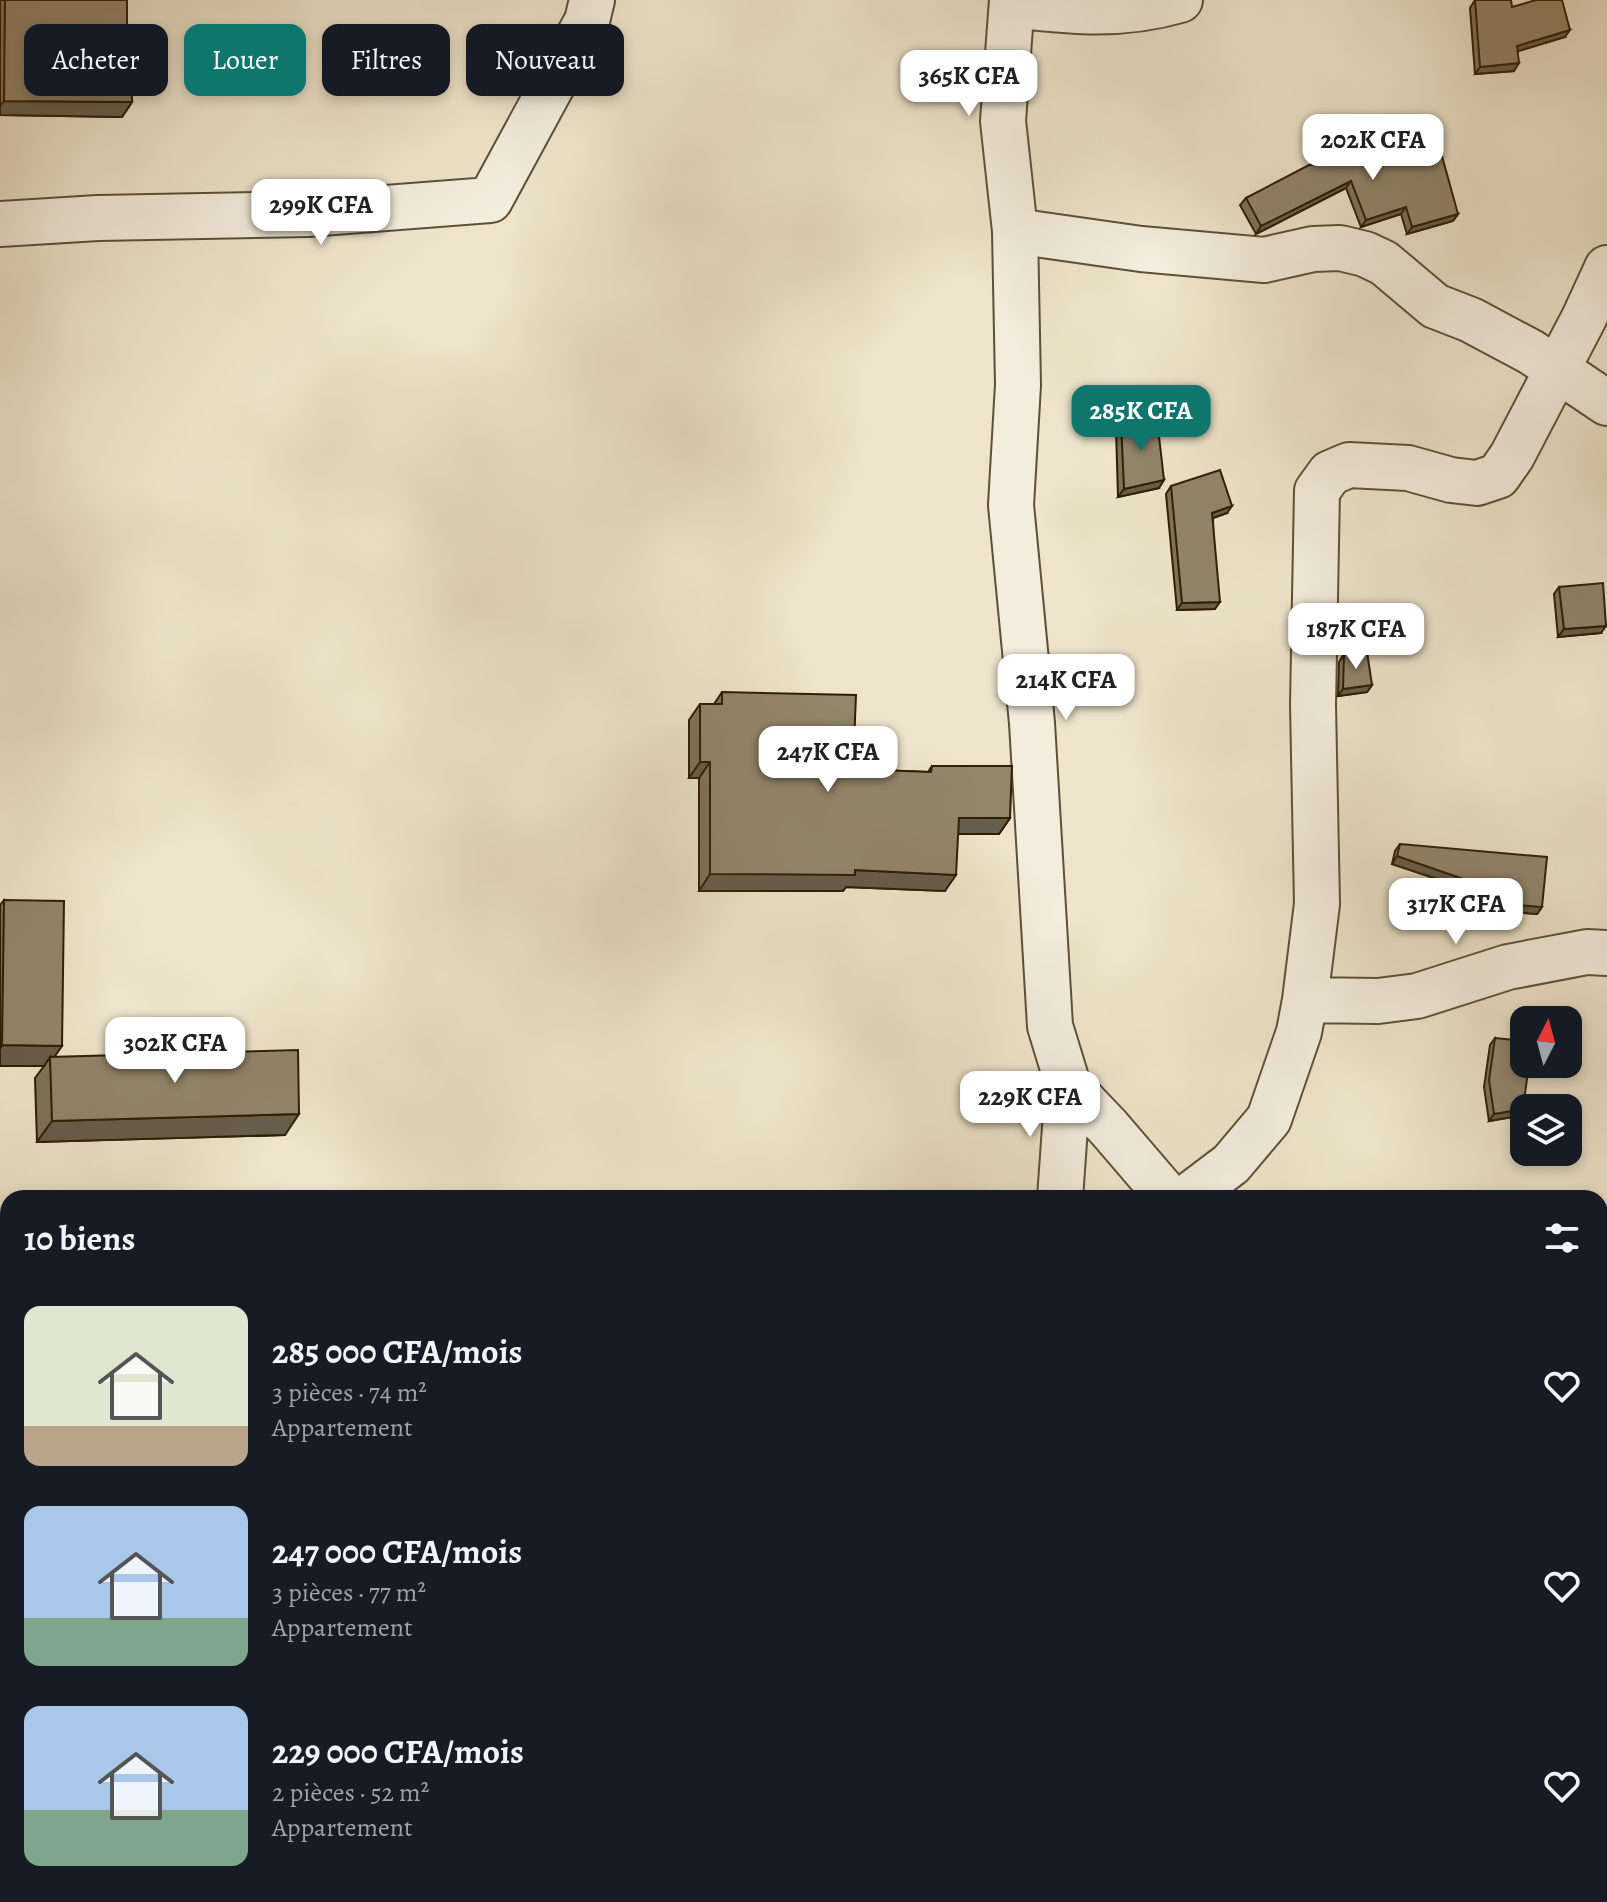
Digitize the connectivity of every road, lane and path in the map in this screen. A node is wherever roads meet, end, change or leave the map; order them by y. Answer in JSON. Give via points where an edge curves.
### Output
{"nodes":[{"id":1,"x":592,"y":0,"type":"edge"},
{"id":2,"x":1180,"y":0,"type":"edge"},
{"id":3,"x":1012,"y":2,"type":"edge"},
{"id":4,"x":0,"y":224,"type":"edge"},
{"id":5,"x":1015,"y":231,"type":"junction"},
{"id":6,"x":1607,"y":268,"type":"edge"},
{"id":7,"x":1555,"y":371,"type":"junction"},
{"id":8,"x":1607,"y":403,"type":"edge"},
{"id":9,"x":1607,"y":953,"type":"edge"},
{"id":10,"x":1305,"y":1000,"type":"junction"},
{"id":11,"x":1068,"y":1085,"type":"junction"},
{"id":12,"x":1061,"y":1190,"type":"edge"},
{"id":13,"x":1162,"y":1190,"type":"edge"},
{"id":14,"x":1197,"y":1190,"type":"edge"}],
"edges":[{"from":1,"to":4,"type":"street","via":[[587,21],[490,200],[308,214]]},
{"from":2,"to":3,"type":"street","via":[[1148,9],[1082,13]]},
{"from":3,"to":5,"type":"street","via":[[1003,121]]},
{"from":5,"to":7,"type":"street","via":[[1264,260],[1313,249],[1365,254],[1384,263],[1435,306],[1510,341]]},
{"from":5,"to":11,"type":"street","via":[[1018,385],[1011,505],[1032,723],[1050,1026]]},
{"from":6,"to":7,"type":"street"},
{"from":7,"to":8,"type":"street"},
{"from":7,"to":10,"type":"street","via":[[1498,476],[1477,483],[1408,468],[1349,465],[1330,473],[1317,491],[1317,904]]},
{"from":9,"to":10,"type":"street","via":[[1508,967],[1417,996]]},
{"from":10,"to":14,"type":"street","via":[[1269,1119],[1231,1164]]},
{"from":11,"to":12,"type":"street"},
{"from":11,"to":13,"type":"street"}]}
